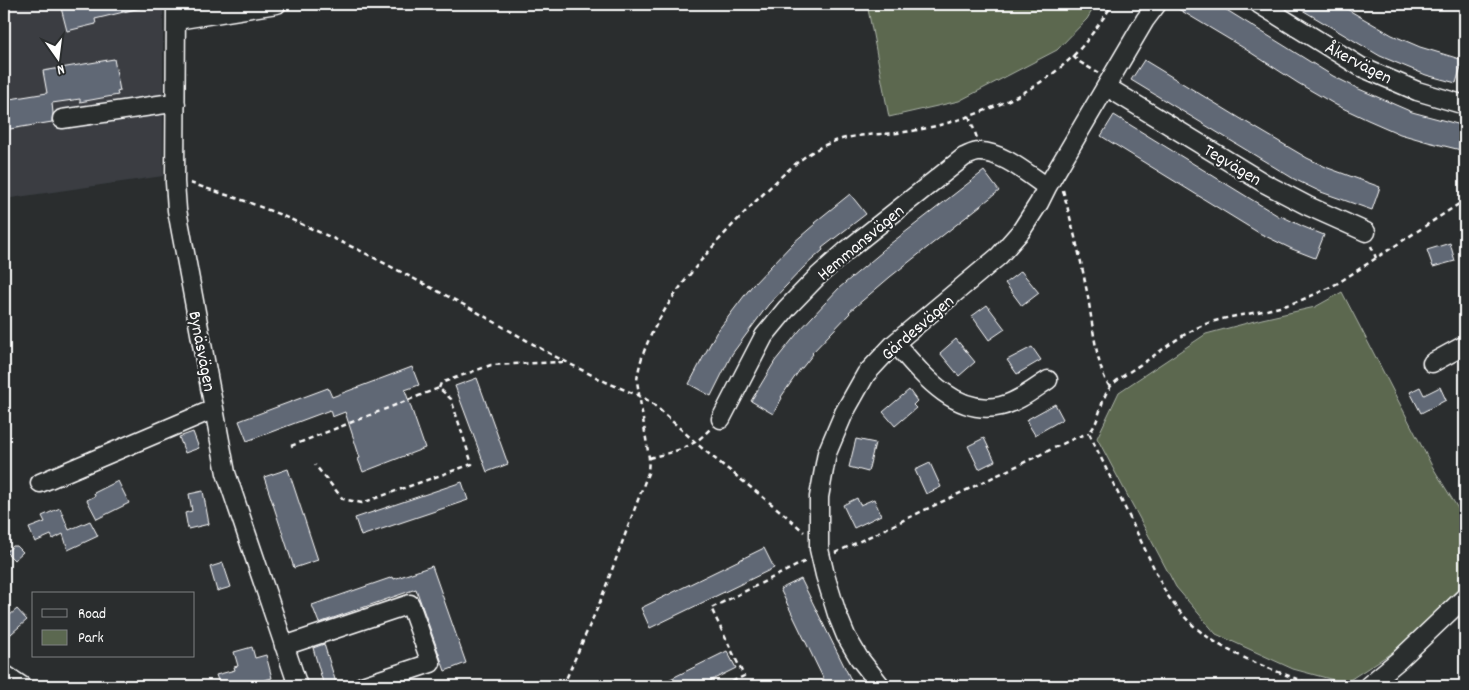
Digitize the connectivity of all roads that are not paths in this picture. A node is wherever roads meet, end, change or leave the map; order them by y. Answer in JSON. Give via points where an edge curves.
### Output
{"nodes":[{"id":1,"x":277,"y":4,"type":"edge"},
{"id":2,"x":1157,"y":4,"type":"edge"},
{"id":3,"x":1259,"y":4,"type":"edge"},
{"id":4,"x":176,"y":12,"type":"edge"},
{"id":5,"x":1108,"y":84,"type":"junction"},
{"id":6,"x":176,"y":104,"type":"junction"},
{"id":7,"x":1465,"y":106,"type":"edge"},
{"id":8,"x":62,"y":119,"type":"dead end"},
{"id":9,"x":1050,"y":183,"type":"junction"},
{"id":10,"x":1366,"y":232,"type":"dead end"},
{"id":11,"x":895,"y":343,"type":"junction"},
{"id":12,"x":1465,"y":345,"type":"edge"},
{"id":13,"x":1432,"y":363,"type":"dead end"},
{"id":14,"x":1048,"y":380,"type":"dead end"},
{"id":15,"x":214,"y":409,"type":"junction"},
{"id":16,"x":722,"y":419,"type":"road end"},
{"id":17,"x":40,"y":483,"type":"dead end"},
{"id":18,"x":1465,"y":597,"type":"edge"},
{"id":19,"x":284,"y":646,"type":"junction"},
{"id":20,"x":4,"y":674,"type":"edge"},
{"id":21,"x":22,"y":686,"type":"edge"},
{"id":22,"x":298,"y":686,"type":"edge"},
{"id":23,"x":362,"y":686,"type":"edge"},
{"id":24,"x":881,"y":686,"type":"edge"},
{"id":25,"x":1368,"y":686,"type":"edge"}],
"edges":[{"from":1,"to":4,"type":"street"},
{"from":2,"to":5,"type":"street","name":"Gärdesvägen"},
{"from":3,"to":7,"type":"street","name":"Åkervägen","via":[[1361,67],[1417,91]]},
{"from":4,"to":6,"type":"street","name":"Bynäsvägen"},
{"from":5,"to":9,"type":"street","name":"Gärdesvägen"},
{"from":5,"to":10,"type":"street","name":"Tegvägen","via":[[1264,183]]},
{"from":6,"to":8,"type":"street"},
{"from":6,"to":15,"type":"street","name":"Bynäsvägen","via":[[177,210]]},
{"from":9,"to":11,"type":"street","name":"Gärdesvägen","via":[[1021,231],[999,256]]},
{"from":9,"to":16,"type":"street","name":"Hemmansvägen","via":[[991,154],[978,152],[964,157],[846,252],[787,308],[764,336]]},
{"from":11,"to":14,"type":"street","via":[[944,393],[981,407],[1000,406],[1016,400]]},
{"from":11,"to":24,"type":"street","name":"Gärdesvägen","via":[[866,374],[844,413],[828,453],[819,497],[816,557],[846,636]]},
{"from":12,"to":13,"type":"street"},
{"from":15,"to":17,"type":"street"},
{"from":15,"to":19,"type":"street","name":"Bynäsvägen","via":[[226,473]]},
{"from":18,"to":25,"type":"street"},
{"from":19,"to":22,"type":"street","name":"Bynäsvägen"},
{"from":19,"to":23,"type":"street","via":[[410,604],[431,663]]},
{"from":20,"to":21,"type":"street"}]}
